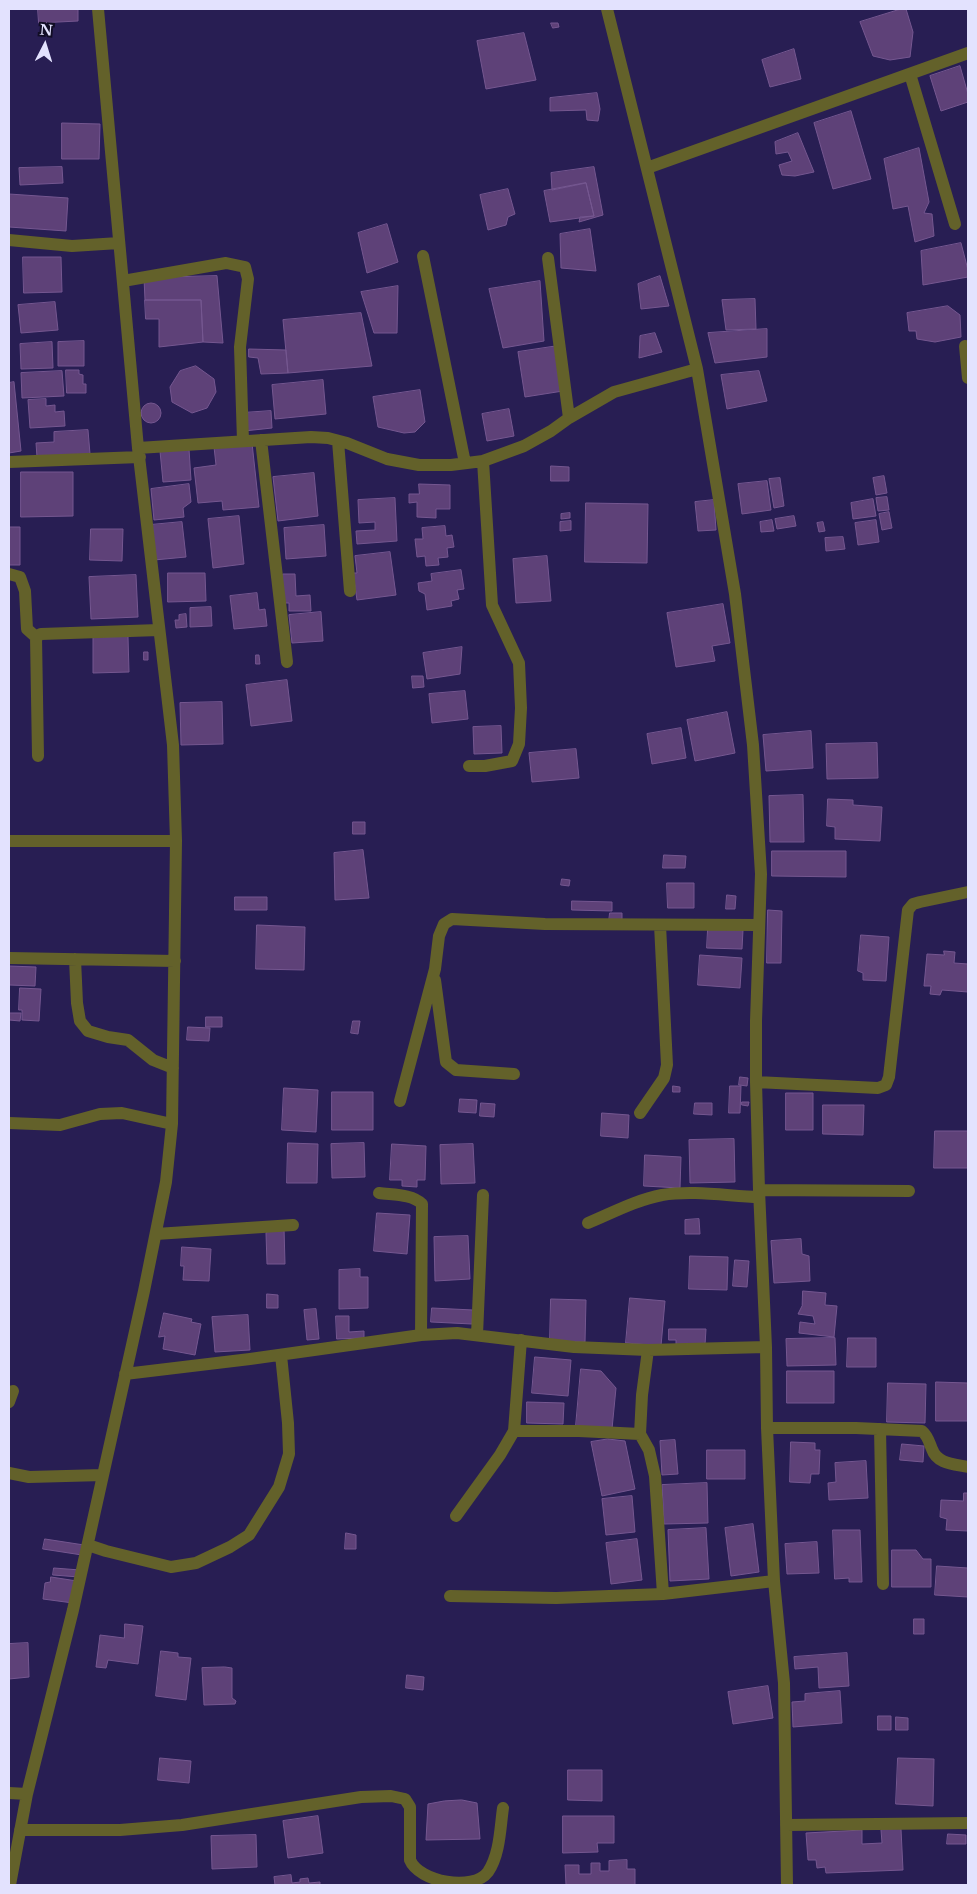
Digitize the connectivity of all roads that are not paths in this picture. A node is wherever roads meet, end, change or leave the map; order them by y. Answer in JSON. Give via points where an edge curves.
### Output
{"nodes":[{"id":1,"x":98,"y":9,"type":"edge"},
{"id":2,"x":607,"y":9,"type":"edge"},
{"id":3,"x":968,"y":54,"type":"edge"},
{"id":4,"x":910,"y":74,"type":"junction"},
{"id":5,"x":647,"y":168,"type":"junction"},
{"id":6,"x":955,"y":224,"type":"dead end"},
{"id":7,"x":9,"y":240,"type":"edge"},
{"id":8,"x":120,"y":243,"type":"junction"},
{"id":9,"x":423,"y":256,"type":"dead end"},
{"id":10,"x":548,"y":258,"type":"dead end"},
{"id":11,"x":123,"y":281,"type":"junction"},
{"id":12,"x":965,"y":346,"type":"dead end"},
{"id":13,"x":697,"y":369,"type":"junction"},
{"id":14,"x":968,"y":378,"type":"edge"},
{"id":15,"x":568,"y":418,"type":"junction"},
{"id":16,"x":261,"y":440,"type":"junction"},
{"id":17,"x":338,"y":440,"type":"junction"},
{"id":18,"x":243,"y":442,"type":"junction"},
{"id":19,"x":139,"y":453,"type":"junction"},
{"id":20,"x":484,"y":461,"type":"junction"},
{"id":21,"x":9,"y":462,"type":"edge"},
{"id":22,"x":466,"y":463,"type":"junction"},
{"id":23,"x":9,"y":574,"type":"edge"},
{"id":24,"x":350,"y":591,"type":"dead end"},
{"id":25,"x":159,"y":630,"type":"junction"},
{"id":26,"x":36,"y":637,"type":"junction"},
{"id":27,"x":288,"y":662,"type":"dead end"},
{"id":28,"x":38,"y":756,"type":"dead end"},
{"id":29,"x":469,"y":766,"type":"dead end"},
{"id":30,"x":9,"y":841,"type":"edge"},
{"id":31,"x":176,"y":841,"type":"junction"},
{"id":32,"x":968,"y":892,"type":"edge"},
{"id":33,"x":660,"y":925,"type":"junction"},
{"id":34,"x":759,"y":925,"type":"junction"},
{"id":35,"x":9,"y":958,"type":"edge"},
{"id":36,"x":75,"y":959,"type":"junction"},
{"id":37,"x":175,"y":961,"type":"junction"},
{"id":38,"x":434,"y":972,"type":"junction"},
{"id":39,"x":173,"y":1068,"type":"junction"},
{"id":40,"x":514,"y":1074,"type":"dead end"},
{"id":41,"x":756,"y":1082,"type":"junction"},
{"id":42,"x":400,"y":1101,"type":"dead end"},
{"id":43,"x":640,"y":1113,"type":"dead end"},
{"id":44,"x":9,"y":1122,"type":"edge"},
{"id":45,"x":172,"y":1124,"type":"junction"},
{"id":46,"x":909,"y":1191,"type":"dead end"},
{"id":47,"x":379,"y":1193,"type":"dead end"},
{"id":48,"x":759,"y":1194,"type":"junction"},
{"id":49,"x":483,"y":1195,"type":"dead end"},
{"id":50,"x":588,"y":1223,"type":"dead end"},
{"id":51,"x":293,"y":1225,"type":"dead end"},
{"id":52,"x":156,"y":1234,"type":"junction"},
{"id":53,"x":421,"y":1335,"type":"junction"},
{"id":54,"x":477,"y":1335,"type":"junction"},
{"id":55,"x":521,"y":1340,"type":"junction"},
{"id":56,"x":766,"y":1347,"type":"junction"},
{"id":57,"x":648,"y":1350,"type":"junction"},
{"id":58,"x":281,"y":1355,"type":"junction"},
{"id":59,"x":124,"y":1374,"type":"junction"},
{"id":60,"x":767,"y":1428,"type":"junction"},
{"id":61,"x":880,"y":1429,"type":"junction"},
{"id":62,"x":514,"y":1431,"type":"junction"},
{"id":63,"x":640,"y":1434,"type":"junction"},
{"id":64,"x":968,"y":1467,"type":"edge"},
{"id":65,"x":9,"y":1473,"type":"edge"},
{"id":66,"x":103,"y":1475,"type":"junction"},
{"id":67,"x":456,"y":1516,"type":"dead end"},
{"id":68,"x":88,"y":1545,"type":"junction"},
{"id":69,"x":774,"y":1581,"type":"junction"},
{"id":70,"x":883,"y":1584,"type":"dead end"},
{"id":71,"x":663,"y":1594,"type":"junction"},
{"id":72,"x":450,"y":1596,"type":"dead end"},
{"id":73,"x":9,"y":1793,"type":"edge"},
{"id":74,"x":27,"y":1794,"type":"junction"},
{"id":75,"x":503,"y":1808,"type":"dead end"},
{"id":76,"x":968,"y":1823,"type":"edge"},
{"id":77,"x":786,"y":1826,"type":"junction"},
{"id":78,"x":20,"y":1830,"type":"junction"},
{"id":79,"x":10,"y":1885,"type":"edge"},
{"id":80,"x":786,"y":1885,"type":"edge"}],
"edges":[{"from":1,"to":8,"type":"street"},
{"from":2,"to":5,"type":"street"},
{"from":3,"to":4,"type":"street"},
{"from":4,"to":5,"type":"street"},
{"from":4,"to":6,"type":"street"},
{"from":5,"to":13,"type":"street"},
{"from":7,"to":8,"type":"street","via":[[72,246]]},
{"from":8,"to":11,"type":"street"},
{"from":9,"to":22,"type":"street"},
{"from":10,"to":15,"type":"street"},
{"from":11,"to":18,"type":"street","via":[[226,263],[244,266],[248,279],[240,348]]},
{"from":11,"to":19,"type":"street"},
{"from":12,"to":14,"type":"street"},
{"from":13,"to":15,"type":"street","via":[[614,392]]},
{"from":13,"to":34,"type":"street","via":[[735,594],[753,745],[761,874]]},
{"from":15,"to":20,"type":"street","via":[[524,446]]},
{"from":16,"to":17,"type":"street","via":[[312,437]]},
{"from":16,"to":18,"type":"street"},
{"from":16,"to":27,"type":"street"},
{"from":17,"to":22,"type":"street","via":[[387,458],[419,465]]},
{"from":17,"to":24,"type":"street"},
{"from":18,"to":19,"type":"street"},
{"from":19,"to":21,"type":"street"},
{"from":19,"to":25,"type":"street"},
{"from":20,"to":22,"type":"street"},
{"from":20,"to":29,"type":"street","via":[[492,606],[520,663],[521,708],[519,744],[512,761]]},
{"from":23,"to":26,"type":"street","via":[[20,577],[25,591],[27,629]]},
{"from":25,"to":26,"type":"street","via":[[40,634]]},
{"from":25,"to":31,"type":"street","via":[[173,745]]},
{"from":26,"to":28,"type":"street"},
{"from":30,"to":31,"type":"street"},
{"from":31,"to":37,"type":"street"},
{"from":32,"to":41,"type":"street","via":[[912,904],[908,910],[886,1085],[878,1088]]},
{"from":33,"to":34,"type":"street"},
{"from":33,"to":38,"type":"street","via":[[452,919],[444,924],[439,936]]},
{"from":33,"to":43,"type":"street","via":[[667,1065],[664,1078]]},
{"from":34,"to":41,"type":"street"},
{"from":35,"to":36,"type":"street"},
{"from":36,"to":37,"type":"street"},
{"from":36,"to":39,"type":"street","via":[[80,1021],[88,1031],[128,1040],[153,1060]]},
{"from":37,"to":39,"type":"street"},
{"from":38,"to":40,"type":"street","via":[[446,1062],[456,1070]]},
{"from":38,"to":42,"type":"street"},
{"from":39,"to":45,"type":"street"},
{"from":41,"to":48,"type":"street"},
{"from":44,"to":45,"type":"street","via":[[60,1125],[100,1114],[122,1113]]},
{"from":45,"to":52,"type":"street"},
{"from":46,"to":48,"type":"street"},
{"from":47,"to":53,"type":"street","via":[[406,1196],[422,1204]]},
{"from":48,"to":50,"type":"street","via":[[662,1196]]},
{"from":48,"to":56,"type":"street"},
{"from":49,"to":54,"type":"street"},
{"from":51,"to":52,"type":"street"},
{"from":52,"to":59,"type":"street"},
{"from":53,"to":54,"type":"street"},
{"from":53,"to":58,"type":"street"},
{"from":54,"to":55,"type":"street"},
{"from":55,"to":57,"type":"street","via":[[574,1347]]},
{"from":55,"to":62,"type":"street"},
{"from":56,"to":57,"type":"street"},
{"from":56,"to":60,"type":"street"},
{"from":57,"to":63,"type":"street"},
{"from":58,"to":59,"type":"street"},
{"from":58,"to":68,"type":"street","via":[[289,1454],[279,1487],[249,1535],[196,1563],[171,1567]]},
{"from":59,"to":66,"type":"street"},
{"from":60,"to":61,"type":"street"},
{"from":60,"to":69,"type":"street"},
{"from":61,"to":64,"type":"street","via":[[922,1431],[940,1460]]},
{"from":61,"to":70,"type":"street"},
{"from":62,"to":63,"type":"street"},
{"from":62,"to":67,"type":"street"},
{"from":63,"to":71,"type":"street","via":[[649,1450],[655,1476]]},
{"from":65,"to":66,"type":"street","via":[[29,1477]]},
{"from":66,"to":68,"type":"street"},
{"from":68,"to":74,"type":"street"},
{"from":69,"to":71,"type":"street"},
{"from":69,"to":77,"type":"street","via":[[784,1683]]},
{"from":71,"to":72,"type":"street","via":[[556,1598]]},
{"from":73,"to":74,"type":"street"},
{"from":74,"to":78,"type":"street"},
{"from":75,"to":78,"type":"street","via":[[491,1867],[477,1880],[464,1882],[435,1879],[412,1866],[410,1807],[405,1798],[391,1796],[361,1797],[182,1825],[120,1830]]},
{"from":76,"to":77,"type":"street"},
{"from":77,"to":80,"type":"street"},
{"from":78,"to":79,"type":"street"}]}
